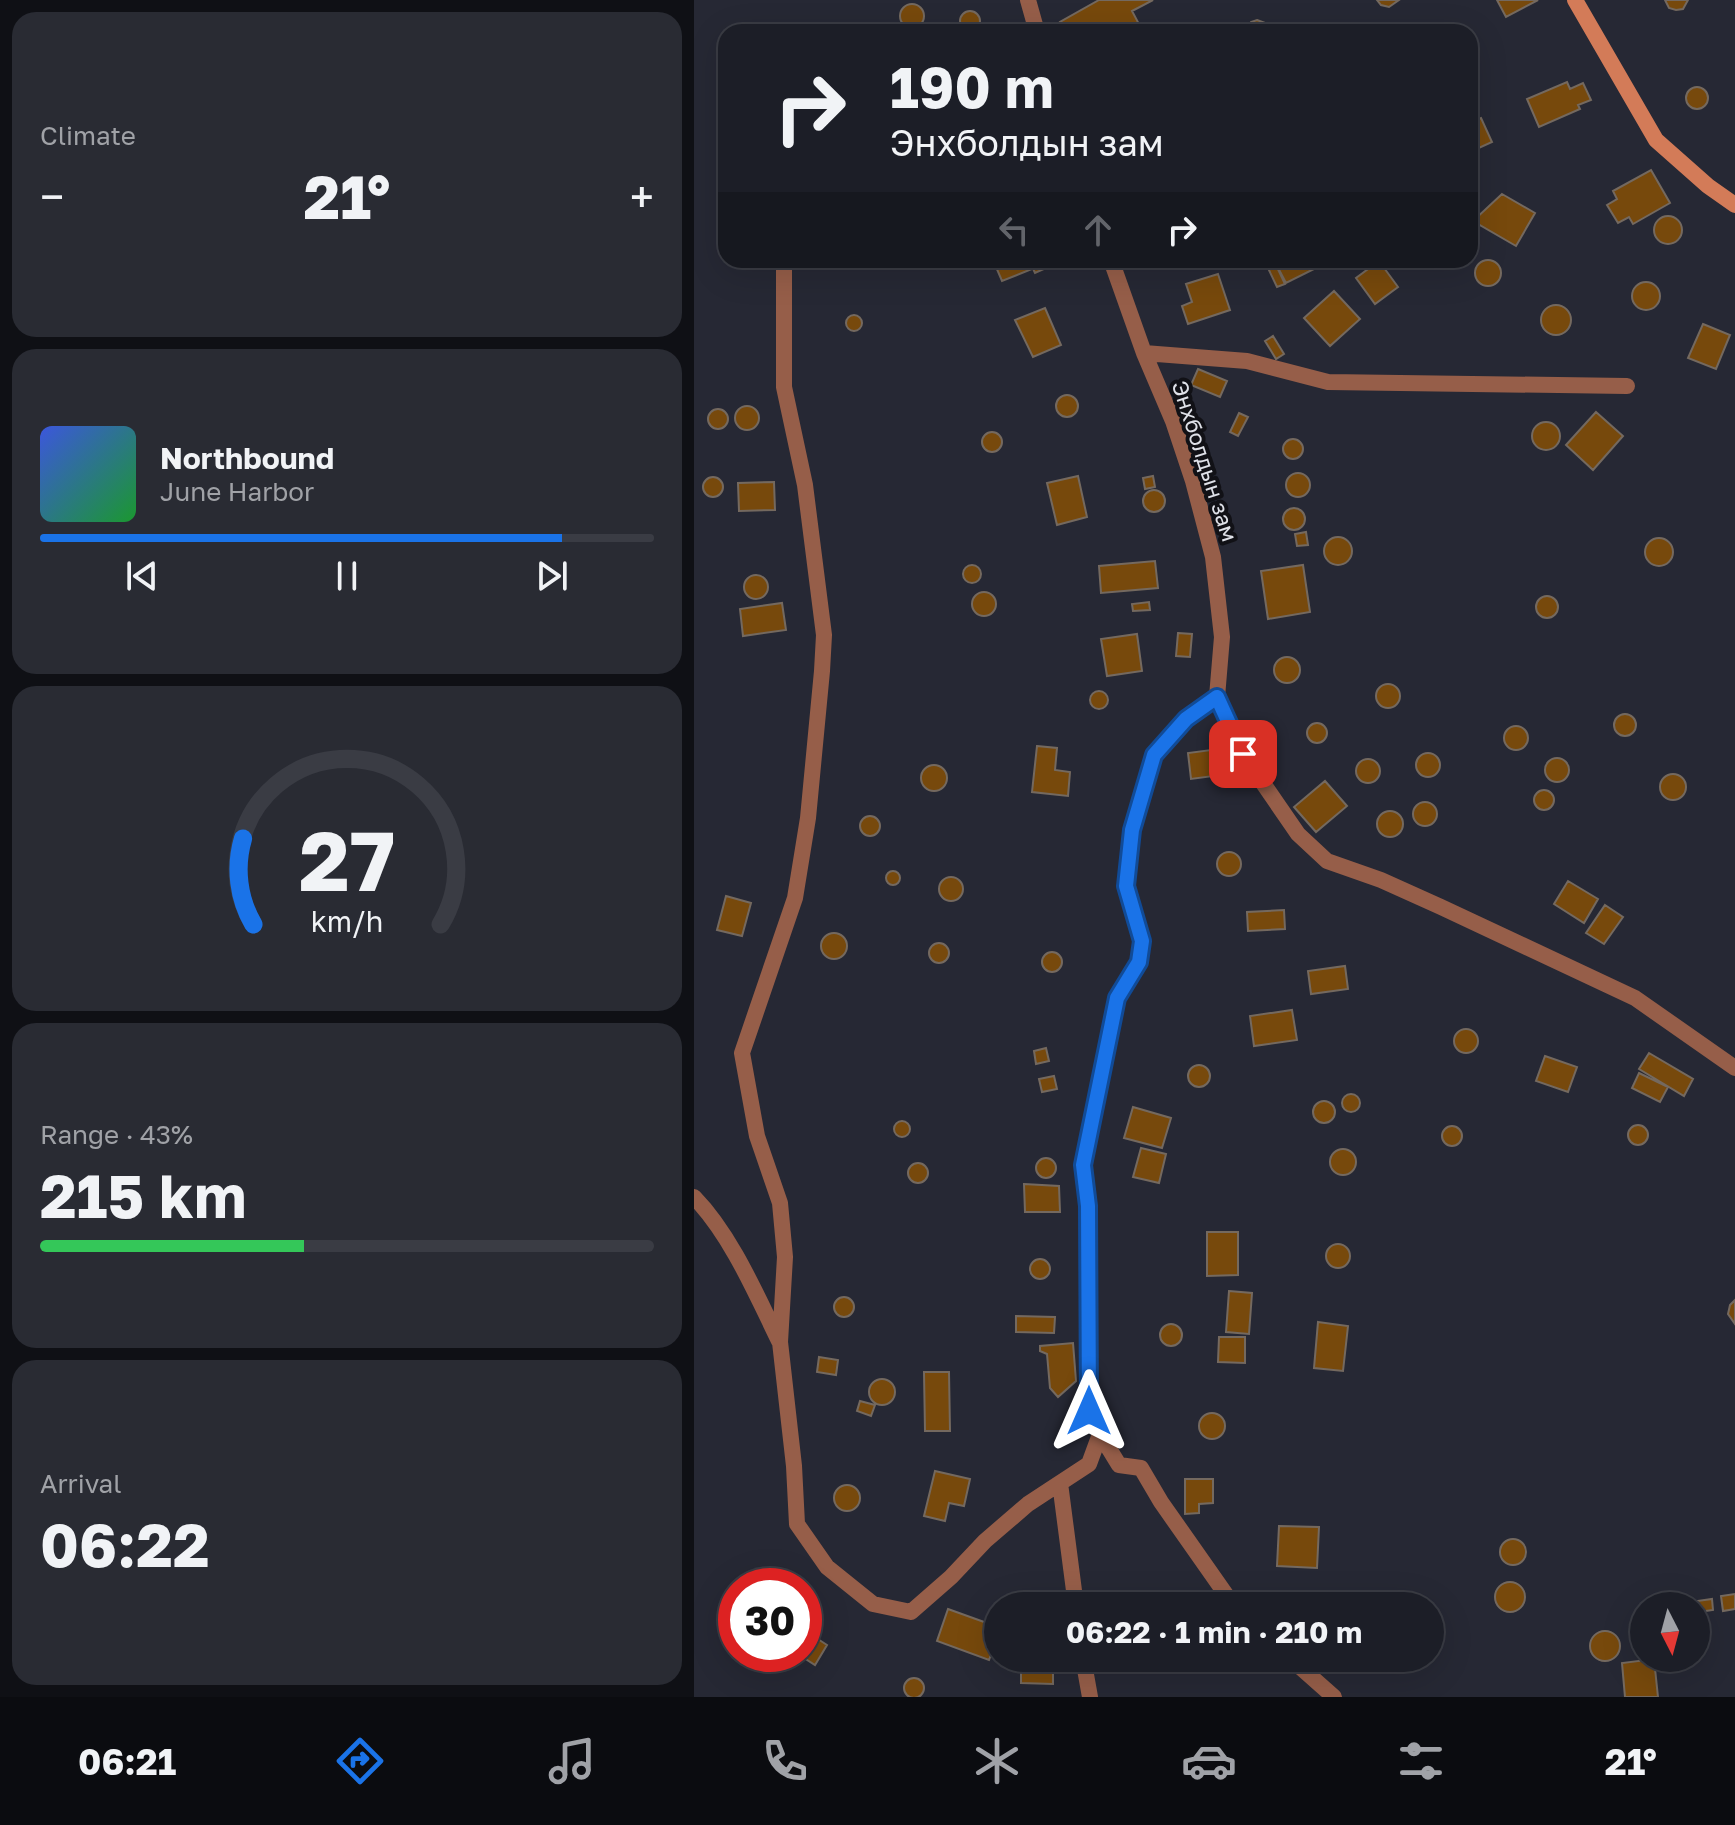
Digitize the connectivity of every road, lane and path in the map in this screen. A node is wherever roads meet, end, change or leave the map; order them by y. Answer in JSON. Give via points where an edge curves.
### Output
{"nodes":[{"id":1,"x":1028,"y":0,"type":"edge"},
{"id":2,"x":1575,"y":0,"type":"edge"},
{"id":3,"x":1035,"y":24,"type":"edge"},
{"id":4,"x":1735,"y":205,"type":"edge"},
{"id":5,"x":784,"y":268,"type":"edge"},
{"id":6,"x":1114,"y":268,"type":"edge"},
{"id":7,"x":1144,"y":353,"type":"junction"},
{"id":8,"x":1627,"y":386,"type":"dead end"},
{"id":9,"x":1217,"y":697,"type":"junction"},
{"id":10,"x":1735,"y":1068,"type":"edge"},
{"id":11,"x":694,"y":1197,"type":"edge"},
{"id":12,"x":780,"y":1342,"type":"junction"},
{"id":13,"x":1100,"y":1434,"type":"junction"},
{"id":14,"x":1060,"y":1483,"type":"junction"},
{"id":15,"x":1074,"y":1592,"type":"edge"},
{"id":16,"x":1224,"y":1592,"type":"edge"},
{"id":17,"x":1086,"y":1672,"type":"edge"},
{"id":18,"x":1306,"y":1672,"type":"edge"},
{"id":19,"x":1090,"y":1697,"type":"edge"},
{"id":20,"x":1334,"y":1697,"type":"edge"}],
"edges":[{"from":1,"to":3,"type":"street"},
{"from":2,"to":4,"type":"street","via":[[1656,140]]},
{"from":5,"to":12,"type":"street","via":[[784,387],[805,485],[824,635],[808,818],[795,898],[742,1053],[757,1136],[780,1203],[785,1257]]},
{"from":6,"to":7,"type":"street","name":"Энхболдын зам"},
{"from":7,"to":8,"type":"street","via":[[1247,361],[1328,382]]},
{"from":7,"to":9,"type":"street","name":"Энхболдын зам","via":[[1183,451],[1213,557],[1222,637]]},
{"from":9,"to":10,"type":"street","name":"Энхболдын зам","via":[[1243,754],[1298,834],[1327,861],[1381,880],[1635,998]]},
{"from":9,"to":13,"type":"street","via":[[1186,719],[1154,755],[1132,830],[1126,886],[1142,941],[1139,962],[1117,998],[1083,1165],[1089,1411]]},
{"from":11,"to":12,"type":"street","via":[[748,1276]]},
{"from":12,"to":14,"type":"street","via":[[797,1524],[827,1567],[873,1604],[911,1612],[985,1541]]},
{"from":13,"to":14,"type":"street","via":[[1089,1464]]},
{"from":13,"to":16,"type":"street","via":[[1119,1465],[1141,1468]]},
{"from":14,"to":15,"type":"street"},
{"from":17,"to":19,"type":"street"},
{"from":18,"to":20,"type":"street"}]}
